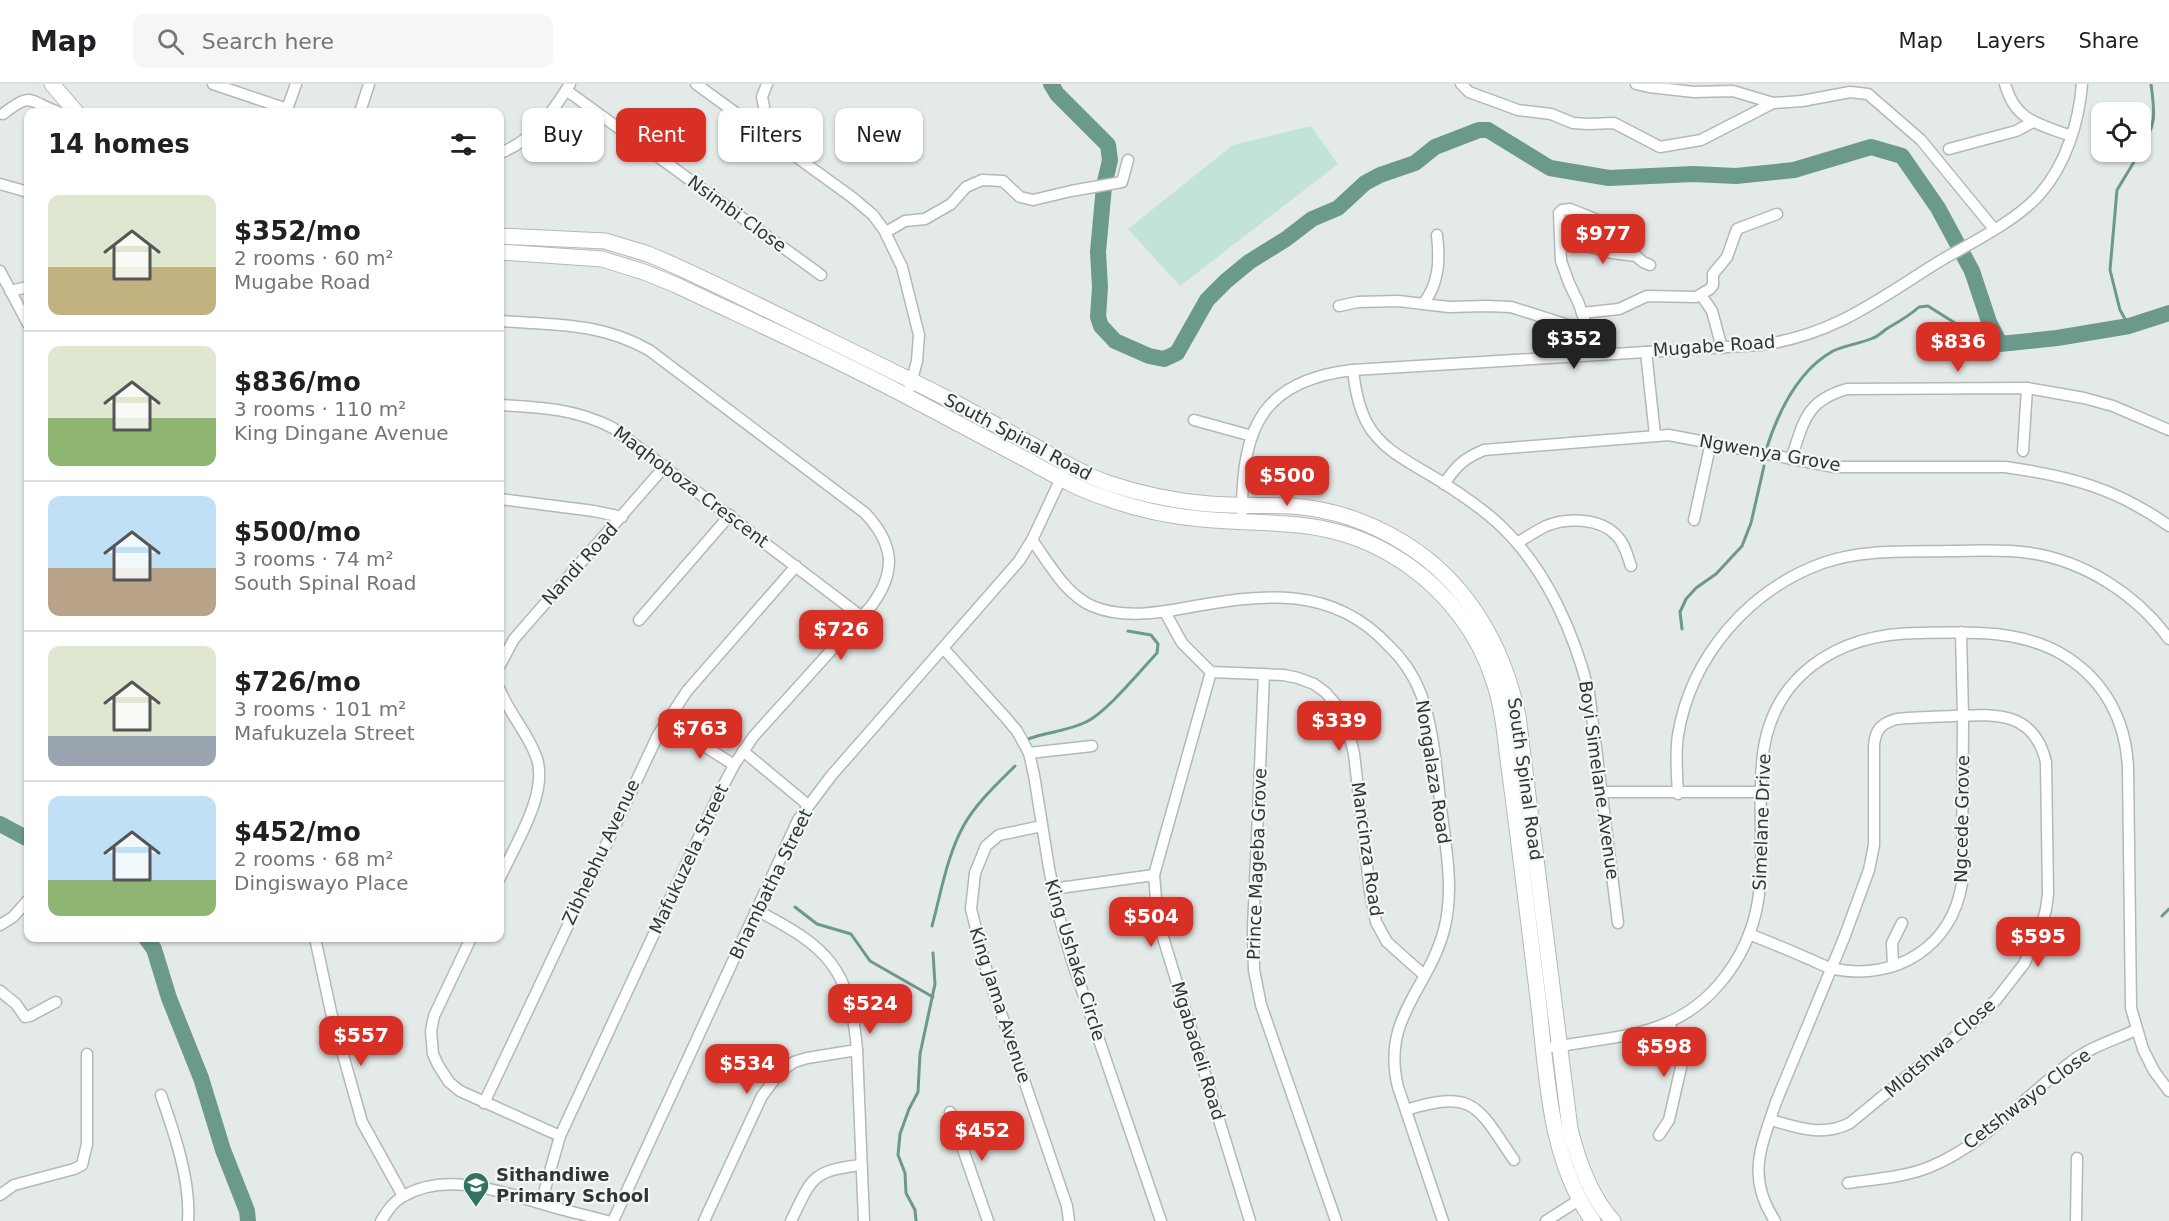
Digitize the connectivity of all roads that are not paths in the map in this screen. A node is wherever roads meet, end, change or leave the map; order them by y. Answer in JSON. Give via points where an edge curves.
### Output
{"nodes":[{"id":1,"x":52,"y":84,"type":"edge"},
{"id":2,"x":213,"y":84,"type":"edge"},
{"id":3,"x":296,"y":84,"type":"edge"},
{"id":4,"x":369,"y":84,"type":"edge"},
{"id":5,"x":696,"y":84,"type":"edge"},
{"id":6,"x":766,"y":84,"type":"edge"},
{"id":7,"x":1461,"y":84,"type":"edge"},
{"id":8,"x":1636,"y":84,"type":"edge"},
{"id":9,"x":2005,"y":84,"type":"edge"},
{"id":10,"x":2082,"y":84,"type":"edge"},
{"id":11,"x":568,"y":87,"type":"edge"},
{"id":12,"x":1773,"y":102,"type":"junction"},
{"id":13,"x":50,"y":108,"type":"edge"},
{"id":14,"x":73,"y":108,"type":"edge"},
{"id":15,"x":278,"y":108,"type":"edge"},
{"id":16,"x":287,"y":108,"type":"edge"},
{"id":17,"x":361,"y":108,"type":"edge"},
{"id":18,"x":729,"y":108,"type":"edge"},
{"id":19,"x":764,"y":108,"type":"edge"},
{"id":20,"x":3,"y":114,"type":"dead end"},
{"id":21,"x":2033,"y":122,"type":"junction"},
{"id":22,"x":2071,"y":136,"type":"junction"},
{"id":23,"x":1949,"y":148,"type":"dead end"},
{"id":24,"x":504,"y":151,"type":"edge"},
{"id":25,"x":1128,"y":160,"type":"dead end"},
{"id":26,"x":803,"y":162,"type":"edge"},
{"id":27,"x":0,"y":184,"type":"edge"},
{"id":28,"x":24,"y":191,"type":"edge"},
{"id":29,"x":1777,"y":214,"type":"dead end"},
{"id":30,"x":1620,"y":229,"type":"dead end"},
{"id":31,"x":1994,"y":229,"type":"junction"},
{"id":32,"x":885,"y":232,"type":"junction"},
{"id":33,"x":1437,"y":235,"type":"dead end"},
{"id":34,"x":504,"y":236,"type":"edge"},
{"id":35,"x":1561,"y":239,"type":"junction"},
{"id":36,"x":504,"y":252,"type":"edge"},
{"id":37,"x":1650,"y":265,"type":"dead end"},
{"id":38,"x":0,"y":271,"type":"edge"},
{"id":39,"x":821,"y":275,"type":"dead end"},
{"id":40,"x":24,"y":288,"type":"edge"},
{"id":41,"x":10,"y":291,"type":"junction"},
{"id":42,"x":1701,"y":295,"type":"junction"},
{"id":43,"x":1423,"y":304,"type":"junction"},
{"id":44,"x":1339,"y":306,"type":"dead end"},
{"id":45,"x":1582,"y":313,"type":"junction"},
{"id":46,"x":24,"y":317,"type":"edge"},
{"id":47,"x":504,"y":321,"type":"edge"},
{"id":48,"x":1587,"y":328,"type":"junction"},
{"id":49,"x":1722,"y":348,"type":"junction"},
{"id":50,"x":1646,"y":352,"type":"junction"},
{"id":51,"x":1615,"y":354,"type":"junction"},
{"id":52,"x":1353,"y":370,"type":"junction"},
{"id":53,"x":913,"y":381,"type":"junction"},
{"id":54,"x":2027,"y":388,"type":"junction"},
{"id":55,"x":907,"y":396,"type":"junction"},
{"id":56,"x":504,"y":405,"type":"edge"},
{"id":57,"x":1194,"y":420,"type":"dead end"},
{"id":58,"x":2169,"y":430,"type":"edge"},
{"id":59,"x":1655,"y":435,"type":"junction"},
{"id":60,"x":1252,"y":436,"type":"junction"},
{"id":61,"x":1711,"y":442,"type":"junction"},
{"id":62,"x":2023,"y":451,"type":"dead end"},
{"id":63,"x":1791,"y":459,"type":"junction"},
{"id":64,"x":665,"y":466,"type":"junction"},
{"id":65,"x":1064,"y":472,"type":"junction"},
{"id":66,"x":1444,"y":484,"type":"junction"},
{"id":67,"x":504,"y":500,"type":"edge"},
{"id":68,"x":1242,"y":513,"type":"junction"},
{"id":69,"x":730,"y":515,"type":"junction"},
{"id":70,"x":622,"y":517,"type":"junction"},
{"id":71,"x":1694,"y":520,"type":"dead end"},
{"id":72,"x":2169,"y":526,"type":"edge"},
{"id":73,"x":1032,"y":540,"type":"junction"},
{"id":74,"x":1517,"y":543,"type":"junction"},
{"id":75,"x":796,"y":566,"type":"junction"},
{"id":76,"x":1631,"y":566,"type":"dead end"},
{"id":77,"x":1165,"y":612,"type":"junction"},
{"id":78,"x":862,"y":617,"type":"junction"},
{"id":79,"x":639,"y":620,"type":"dead end"},
{"id":80,"x":1961,"y":632,"type":"junction"},
{"id":81,"x":2169,"y":639,"type":"edge"},
{"id":82,"x":944,"y":649,"type":"junction"},
{"id":83,"x":504,"y":658,"type":"edge"},
{"id":84,"x":1210,"y":672,"type":"junction"},
{"id":85,"x":1264,"y":674,"type":"junction"},
{"id":86,"x":504,"y":699,"type":"edge"},
{"id":87,"x":1963,"y":716,"type":"junction"},
{"id":88,"x":681,"y":731,"type":"dead end"},
{"id":89,"x":1092,"y":746,"type":"dead end"},
{"id":90,"x":743,"y":750,"type":"junction"},
{"id":91,"x":1029,"y":753,"type":"junction"},
{"id":92,"x":734,"y":765,"type":"junction"},
{"id":93,"x":1603,"y":792,"type":"junction"},
{"id":94,"x":1762,"y":792,"type":"junction"},
{"id":95,"x":1678,"y":794,"type":"junction"},
{"id":96,"x":808,"y":805,"type":"junction"},
{"id":97,"x":1042,"y":826,"type":"junction"},
{"id":98,"x":504,"y":870,"type":"edge"},
{"id":99,"x":1154,"y":875,"type":"junction"},
{"id":100,"x":1052,"y":889,"type":"junction"},
{"id":101,"x":24,"y":905,"type":"edge"},
{"id":102,"x":756,"y":910,"type":"junction"},
{"id":103,"x":1618,"y":923,"type":"dead end"},
{"id":104,"x":1902,"y":923,"type":"dead end"},
{"id":105,"x":0,"y":925,"type":"edge"},
{"id":106,"x":1749,"y":934,"type":"junction"},
{"id":107,"x":316,"y":942,"type":"edge"},
{"id":108,"x":469,"y":942,"type":"edge"},
{"id":109,"x":1893,"y":966,"type":"junction"},
{"id":110,"x":1832,"y":969,"type":"junction"},
{"id":111,"x":1424,"y":975,"type":"junction"},
{"id":112,"x":0,"y":991,"type":"edge"},
{"id":113,"x":56,"y":1002,"type":"dead end"},
{"id":114,"x":1669,"y":1023,"type":"junction"},
{"id":115,"x":2136,"y":1030,"type":"junction"},
{"id":116,"x":1552,"y":1047,"type":"junction"},
{"id":117,"x":857,"y":1050,"type":"junction"},
{"id":118,"x":87,"y":1054,"type":"dead end"},
{"id":119,"x":2169,"y":1091,"type":"edge"},
{"id":120,"x":161,"y":1095,"type":"dead end"},
{"id":121,"x":484,"y":1103,"type":"junction"},
{"id":122,"x":1406,"y":1110,"type":"junction"},
{"id":123,"x":950,"y":1112,"type":"dead end"},
{"id":124,"x":1771,"y":1119,"type":"junction"},
{"id":125,"x":1659,"y":1135,"type":"dead end"},
{"id":126,"x":560,"y":1136,"type":"junction"},
{"id":127,"x":2077,"y":1158,"type":"dead end"},
{"id":128,"x":1514,"y":1160,"type":"dead end"},
{"id":129,"x":861,"y":1165,"type":"junction"},
{"id":130,"x":1848,"y":1183,"type":"dead end"},
{"id":131,"x":0,"y":1195,"type":"edge"},
{"id":132,"x":403,"y":1196,"type":"junction"},
{"id":133,"x":1579,"y":1200,"type":"junction"},
{"id":134,"x":541,"y":1203,"type":"junction"},
{"id":135,"x":188,"y":1221,"type":"edge"},
{"id":136,"x":381,"y":1221,"type":"edge"},
{"id":137,"x":607,"y":1221,"type":"edge"},
{"id":138,"x":613,"y":1221,"type":"edge"},
{"id":139,"x":704,"y":1221,"type":"edge"},
{"id":140,"x":791,"y":1221,"type":"edge"},
{"id":141,"x":864,"y":1221,"type":"edge"},
{"id":142,"x":988,"y":1221,"type":"edge"},
{"id":143,"x":1069,"y":1221,"type":"edge"},
{"id":144,"x":1161,"y":1221,"type":"edge"},
{"id":145,"x":1250,"y":1221,"type":"edge"},
{"id":146,"x":1336,"y":1221,"type":"edge"},
{"id":147,"x":1443,"y":1221,"type":"edge"},
{"id":148,"x":1546,"y":1221,"type":"edge"},
{"id":149,"x":1593,"y":1221,"type":"edge"},
{"id":150,"x":1613,"y":1221,"type":"edge"},
{"id":151,"x":1775,"y":1221,"type":"edge"},
{"id":152,"x":2076,"y":1221,"type":"edge"}],
"edges":[{"from":1,"to":14,"type":"street"},
{"from":2,"to":15,"type":"street"},
{"from":3,"to":16,"type":"street"},
{"from":4,"to":17,"type":"street"},
{"from":5,"to":18,"type":"street"},
{"from":6,"to":19,"type":"street"},
{"from":7,"to":12,"type":"street","via":[[1469,92],[1518,110],[1551,114],[1573,123],[1614,123],[1660,147],[1701,140]]},
{"from":8,"to":12,"type":"street","via":[[1694,92],[1733,91]]},
{"from":9,"to":21,"type":"street","via":[[2015,108]]},
{"from":10,"to":22,"type":"street","name":"Mugabe Road"},
{"from":11,"to":24,"type":"street","via":[[532,134]]},
{"from":11,"to":39,"type":"street","name":"Nsimbi Close"},
{"from":12,"to":31,"type":"street","via":[[1850,92],[1868,94],[1921,140]]},
{"from":13,"to":20,"type":"street","via":[[27,99]]},
{"from":21,"to":22,"type":"street"},
{"from":21,"to":23,"type":"street","via":[[2016,131]]},
{"from":22,"to":31,"type":"street","name":"Mugabe Road","via":[[2042,192]]},
{"from":25,"to":32,"type":"street","via":[[1120,182],[1040,200],[1020,197],[1003,181],[982,180],[966,187],[951,204],[925,219],[905,221]]},
{"from":26,"to":32,"type":"street","via":[[873,215]]},
{"from":27,"to":28,"type":"street"},
{"from":29,"to":42,"type":"street","via":[[1737,229],[1726,257],[1713,274],[1713,285]]},
{"from":30,"to":35,"type":"street","via":[[1564,209],[1559,213]]},
{"from":31,"to":49,"type":"street","name":"Mugabe Road","via":[[1835,325],[1792,340]]},
{"from":32,"to":53,"type":"street","via":[[902,267],[918,325],[919,351]]},
{"from":33,"to":43,"type":"street","via":[[1438,267],[1433,291]]},
{"from":34,"to":53,"type":"street","name":"South Spinal Road","via":[[605,241],[648,254]]},
{"from":35,"to":37,"type":"street","via":[[1636,256]]},
{"from":35,"to":45,"type":"street","via":[[1562,265]]},
{"from":36,"to":55,"type":"street","name":"South Spinal Road","via":[[602,259],[644,272]]},
{"from":38,"to":41,"type":"street"},
{"from":40,"to":41,"type":"street"},
{"from":41,"to":46,"type":"street"},
{"from":42,"to":45,"type":"street","via":[[1647,296],[1619,309]]},
{"from":42,"to":49,"type":"street","via":[[1712,311]]},
{"from":43,"to":44,"type":"street","via":[[1366,301]]},
{"from":43,"to":48,"type":"street","via":[[1511,307]]},
{"from":45,"to":48,"type":"street"},
{"from":47,"to":78,"type":"street","name":"Mafukuzela Street","via":[[590,328],[633,341],[865,513],[879,530],[890,561],[882,592]]},
{"from":48,"to":51,"type":"street"},
{"from":49,"to":50,"type":"street","name":"Mugabe Road"},
{"from":50,"to":51,"type":"street","name":"Mugabe Road"},
{"from":50,"to":59,"type":"street"},
{"from":51,"to":52,"type":"street","name":"Mugabe Road"},
{"from":52,"to":60,"type":"street","name":"Mugabe Road","via":[[1313,376],[1289,388],[1266,408]]},
{"from":52,"to":66,"type":"street","name":"Boyi Simelane Avenue","via":[[1358,401],[1374,434],[1393,452]]},
{"from":53,"to":55,"type":"street"},
{"from":53,"to":65,"type":"street","name":"South Spinal Road"},
{"from":54,"to":58,"type":"street","via":[[2113,406]]},
{"from":54,"to":62,"type":"street"},
{"from":54,"to":63,"type":"street","via":[[1856,388],[1833,393],[1811,409]]},
{"from":55,"to":65,"type":"street","name":"South Spinal Road"},
{"from":56,"to":64,"type":"street","name":"Maqhoboza Crescent","via":[[574,412],[601,422]]},
{"from":57,"to":60,"type":"street"},
{"from":59,"to":61,"type":"street","name":"Ngwenya Grove"},
{"from":59,"to":66,"type":"street","name":"Ngwenya Grove","via":[[1484,450],[1458,465]]},
{"from":60,"to":68,"type":"street","name":"Mugabe Road","via":[[1244,470]]},
{"from":61,"to":63,"type":"street","name":"Ngwenya Grove"},
{"from":61,"to":71,"type":"street"},
{"from":63,"to":72,"type":"street","name":"Ngwenya Grove","via":[[1850,468],[2022,470],[2098,487],[2133,502]]},
{"from":64,"to":69,"type":"street","name":"Maqhoboza Crescent"},
{"from":64,"to":70,"type":"street","name":"Nandi Road"},
{"from":65,"to":68,"type":"street","name":"South Spinal Road","via":[[1154,496]]},
{"from":65,"to":73,"type":"street","name":"Bhambatha Street"},
{"from":66,"to":74,"type":"street","name":"Boyi Simelane Avenue","via":[[1492,517]]},
{"from":67,"to":70,"type":"street"},
{"from":68,"to":116,"type":"street","name":"South Spinal Road","via":[[1292,506],[1317,509],[1349,517],[1387,534],[1439,569],[1486,628],[1511,683],[1518,716]]},
{"from":69,"to":75,"type":"street","name":"Maqhoboza Crescent"},
{"from":69,"to":79,"type":"street"},
{"from":70,"to":83,"type":"street","name":"Nandi Road","via":[[514,639]]},
{"from":73,"to":77,"type":"street","name":"Nongalaza Road","via":[[1073,594],[1092,606],[1131,614]]},
{"from":73,"to":82,"type":"street","name":"Bhambatha Street","via":[[1013,569]]},
{"from":74,"to":76,"type":"street","via":[[1559,522],[1594,522],[1618,536]]},
{"from":74,"to":93,"type":"street","name":"Boyi Simelane Avenue","via":[[1554,600],[1580,661],[1593,716]]},
{"from":75,"to":78,"type":"street","name":"Maqhoboza Crescent"},
{"from":75,"to":121,"type":"street","name":"Zibhebhu Avenue","via":[[687,691],[658,735]]},
{"from":77,"to":84,"type":"street","via":[[1182,643]]},
{"from":77,"to":111,"type":"street","name":"Nongalaza Road","via":[[1238,599],[1301,598],[1332,606],[1368,625],[1401,659],[1420,690],[1428,718],[1448,865],[1446,924]]},
{"from":78,"to":90,"type":"street","name":"Mafukuzela Street"},
{"from":80,"to":87,"type":"street","name":"Ngcede Grove"},
{"from":80,"to":94,"type":"street","name":"Simelane Drive","via":[[1867,639],[1839,648],[1805,670],[1789,687],[1770,722],[1762,764]]},
{"from":80,"to":115,"type":"street","name":"Simelane Drive","via":[[2015,636],[2052,648],[2083,669],[2110,699],[2127,748],[2130,989]]},
{"from":81,"to":95,"type":"street","via":[[2116,588],[2061,560],[2031,553],[1883,552],[1823,563],[1773,589],[1748,608],[1717,640],[1701,665],[1678,736]]},
{"from":82,"to":91,"type":"street","name":"King Ushaka Circle","via":[[1017,731]]},
{"from":82,"to":96,"type":"street","name":"Bhambatha Street"},
{"from":84,"to":85,"type":"street","name":"Mancinza Road"},
{"from":84,"to":99,"type":"street","name":"Mgabadeli Road"},
{"from":85,"to":111,"type":"street","name":"Mancinza Road","via":[[1314,684],[1341,710],[1354,754],[1376,922],[1387,942]]},
{"from":85,"to":146,"type":"street","name":"Prince Mageba Grove","via":[[1254,970],[1261,1005]]},
{"from":86,"to":98,"type":"street","via":[[535,754],[541,779],[534,806]]},
{"from":87,"to":109,"type":"street","name":"Ngcede Grove","via":[[1960,898],[1928,948]]},
{"from":87,"to":110,"type":"street","name":"Mlotshwa Close","via":[[1897,719],[1887,721],[1876,731],[1872,856]]},
{"from":87,"to":124,"type":"street","name":"Mlotshwa Close","via":[[1992,715],[2018,721],[2036,735],[2043,747],[2049,885],[2033,948],[1996,1000],[1850,1122],[1822,1131]]},
{"from":88,"to":92,"type":"street"},
{"from":89,"to":91,"type":"street"},
{"from":90,"to":92,"type":"street","name":"Mafukuzela Street"},
{"from":90,"to":96,"type":"street"},
{"from":91,"to":97,"type":"street","name":"King Ushaka Circle"},
{"from":92,"to":126,"type":"street","name":"Mafukuzela Street"},
{"from":93,"to":95,"type":"street"},
{"from":93,"to":103,"type":"street","name":"Boyi Simelane Avenue"},
{"from":94,"to":95,"type":"street"},
{"from":94,"to":106,"type":"street","name":"Simelane Drive","via":[[1761,888]]},
{"from":96,"to":102,"type":"street","name":"Bhambatha Street"},
{"from":97,"to":100,"type":"street","name":"King Ushaka Circle"},
{"from":97,"to":143,"type":"street","name":"King Jama Avenue","via":[[999,835],[986,846],[975,873],[971,909],[987,972]]},
{"from":99,"to":100,"type":"street"},
{"from":99,"to":145,"type":"street","name":"Mgabadeli Road","via":[[1158,921]]},
{"from":100,"to":144,"type":"street","name":"King Ushaka Circle","via":[[1072,962]]},
{"from":101,"to":105,"type":"street"},
{"from":102,"to":117,"type":"street","via":[[807,939],[826,957],[848,995]]},
{"from":102,"to":138,"type":"street","name":"Bhambatha Street"},
{"from":104,"to":109,"type":"street","via":[[1892,943]]},
{"from":106,"to":110,"type":"street","name":"Ngcede Grove"},
{"from":106,"to":114,"type":"street","name":"Simelane Drive","via":[[1732,967],[1713,991]]},
{"from":107,"to":132,"type":"street","via":[[362,1122]]},
{"from":108,"to":121,"type":"street","via":[[434,1016],[431,1042],[438,1065],[449,1082]]},
{"from":109,"to":110,"type":"street","name":"Ngcede Grove","via":[[1872,971]]},
{"from":110,"to":124,"type":"street"},
{"from":111,"to":122,"type":"street","name":"Nongalaza Road","via":[[1402,1018],[1395,1042],[1395,1075]]},
{"from":112,"to":113,"type":"street","via":[[25,1017]]},
{"from":114,"to":116,"type":"street","name":"Simelane Drive","via":[[1628,1036]]},
{"from":114,"to":125,"type":"street","via":[[1682,1063],[1669,1119]]},
{"from":115,"to":119,"type":"street","name":"Simelane Drive"},
{"from":115,"to":130,"type":"street","name":"Cetshwayo Close","via":[[2070,1062],[1987,1132],[1938,1163],[1904,1174]]},
{"from":116,"to":133,"type":"street","name":"South Spinal Road","via":[[1554,1128]]},
{"from":116,"to":150,"type":"street","name":"South Spinal Road","via":[[1575,1148],[1592,1191]]},
{"from":117,"to":129,"type":"street"},
{"from":117,"to":139,"type":"street","via":[[807,1058],[780,1072],[762,1096]]},
{"from":118,"to":131,"type":"street","via":[[87,1144],[82,1165],[14,1185]]},
{"from":120,"to":135,"type":"street","via":[[178,1148]]},
{"from":121,"to":126,"type":"street"},
{"from":122,"to":128,"type":"street","via":[[1444,1100],[1469,1105],[1485,1118]]},
{"from":122,"to":147,"type":"street","name":"Nongalaza Road"},
{"from":123,"to":142,"type":"street"},
{"from":124,"to":151,"type":"street","via":[[1758,1178],[1763,1201]]},
{"from":126,"to":134,"type":"street","name":"Mafukuzela Street"},
{"from":127,"to":152,"type":"street"},
{"from":129,"to":140,"type":"street","via":[[817,1176]]},
{"from":129,"to":141,"type":"street"},
{"from":132,"to":134,"type":"street","via":[[457,1184]]},
{"from":132,"to":136,"type":"street"},
{"from":133,"to":148,"type":"street"},
{"from":133,"to":149,"type":"street","name":"South Spinal Road"},
{"from":134,"to":137,"type":"street"}]}
